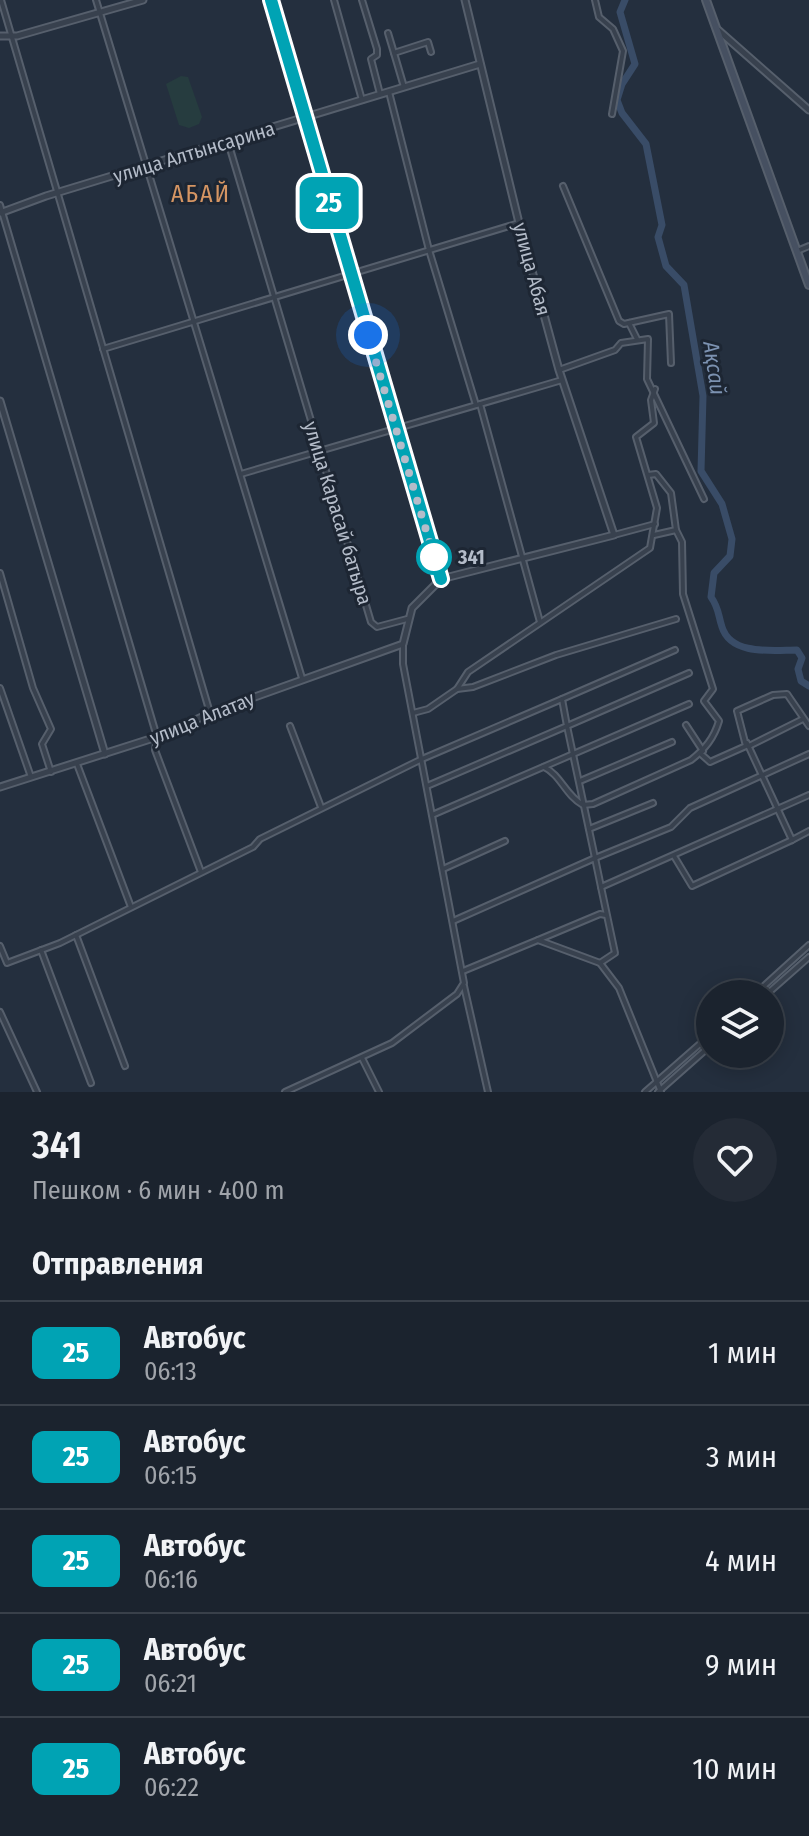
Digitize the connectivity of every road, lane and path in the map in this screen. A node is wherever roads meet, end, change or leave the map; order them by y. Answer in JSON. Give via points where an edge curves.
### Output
{"nodes":[{"id":1,"x":1,"y":0,"type":"edge"},
{"id":2,"x":96,"y":0,"type":"edge"},
{"id":3,"x":143,"y":0,"type":"edge"},
{"id":4,"x":271,"y":0,"type":"edge"},
{"id":5,"x":334,"y":0,"type":"edge"},
{"id":6,"x":362,"y":0,"type":"edge"},
{"id":7,"x":465,"y":0,"type":"edge"},
{"id":8,"x":595,"y":0,"type":"edge"},
{"id":9,"x":706,"y":0,"type":"edge"},
{"id":10,"x":100,"y":13,"type":"junction"},
{"id":11,"x":717,"y":30,"type":"junction"},
{"id":12,"x":388,"y":33,"type":"dead end"},
{"id":13,"x":12,"y":35,"type":"junction"},
{"id":14,"x":0,"y":36,"type":"edge"},
{"id":15,"x":431,"y":52,"type":"dead end"},
{"id":16,"x":394,"y":53,"type":"junction"},
{"id":17,"x":480,"y":64,"type":"junction"},
{"id":18,"x":404,"y":87,"type":"junction"},
{"id":19,"x":389,"y":92,"type":"junction"},
{"id":20,"x":380,"y":94,"type":"junction"},
{"id":21,"x":362,"y":100,"type":"junction"},
{"id":22,"x":809,"y":110,"type":"edge"},
{"id":23,"x":612,"y":114,"type":"dead end"},
{"id":24,"x":304,"y":118,"type":"junction"},
{"id":25,"x":228,"y":142,"type":"junction"},
{"id":26,"x":148,"y":167,"type":"junction"},
{"id":27,"x":563,"y":186,"type":"dead end"},
{"id":28,"x":59,"y":193,"type":"junction"},
{"id":29,"x":0,"y":205,"type":"edge"},
{"id":30,"x":1,"y":213,"type":"edge"},
{"id":31,"x":519,"y":223,"type":"junction"},
{"id":32,"x":809,"y":246,"type":"edge"},
{"id":33,"x":429,"y":250,"type":"junction"},
{"id":34,"x":797,"y":251,"type":"junction"},
{"id":35,"x":350,"y":274,"type":"junction"},
{"id":36,"x":809,"y":285,"type":"edge"},
{"id":37,"x":274,"y":299,"type":"junction"},
{"id":38,"x":194,"y":322,"type":"junction"},
{"id":39,"x":629,"y":323,"type":"junction"},
{"id":40,"x":637,"y":339,"type":"junction"},
{"id":41,"x":103,"y":349,"type":"junction"},
{"id":42,"x":671,"y":363,"type":"dead end"},
{"id":43,"x":559,"y":370,"type":"junction"},
{"id":44,"x":562,"y":380,"type":"junction"},
{"id":45,"x":655,"y":389,"type":"junction"},
{"id":46,"x":0,"y":401,"type":"edge"},
{"id":47,"x":478,"y":404,"type":"junction"},
{"id":48,"x":395,"y":427,"type":"junction"},
{"id":49,"x":319,"y":449,"type":"junction"},
{"id":50,"x":241,"y":474,"type":"junction"},
{"id":51,"x":648,"y":475,"type":"junction"},
{"id":52,"x":704,"y":499,"type":"dead end"},
{"id":53,"x":655,"y":524,"type":"junction"},
{"id":54,"x":676,"y":530,"type":"junction"},
{"id":55,"x":614,"y":535,"type":"junction"},
{"id":56,"x":654,"y":535,"type":"junction"},
{"id":57,"x":522,"y":557,"type":"junction"},
{"id":58,"x":0,"y":573,"type":"edge"},
{"id":59,"x":441,"y":579,"type":"junction"},
{"id":60,"x":407,"y":619,"type":"junction"},
{"id":61,"x":676,"y":619,"type":"dead end"},
{"id":62,"x":540,"y":622,"type":"junction"},
{"id":63,"x":403,"y":644,"type":"junction"},
{"id":64,"x":675,"y":650,"type":"dead end"},
{"id":65,"x":689,"y":673,"type":"dead end"},
{"id":66,"x":302,"y":678,"type":"junction"},
{"id":67,"x":0,"y":688,"type":"edge"},
{"id":68,"x":457,"y":689,"type":"junction"},
{"id":69,"x":562,"y":699,"type":"junction"},
{"id":70,"x":689,"y":704,"type":"dead end"},
{"id":71,"x":210,"y":713,"type":"junction"},
{"id":72,"x":413,"y":713,"type":"junction"},
{"id":73,"x":803,"y":719,"type":"junction"},
{"id":74,"x":686,"y":725,"type":"dead end"},
{"id":75,"x":290,"y":726,"type":"dead end"},
{"id":76,"x":567,"y":726,"type":"junction"},
{"id":77,"x":809,"y":726,"type":"edge"},
{"id":78,"x":157,"y":737,"type":"junction"},
{"id":79,"x":672,"y":742,"type":"dead end"},
{"id":80,"x":748,"y":745,"type":"junction"},
{"id":81,"x":702,"y":752,"type":"junction"},
{"id":82,"x":105,"y":754,"type":"junction"},
{"id":83,"x":572,"y":754,"type":"junction"},
{"id":84,"x":809,"y":754,"type":"edge"},
{"id":85,"x":422,"y":759,"type":"junction"},
{"id":86,"x":77,"y":764,"type":"junction"},
{"id":87,"x":544,"y":767,"type":"junction"},
{"id":88,"x":51,"y":772,"type":"junction"},
{"id":89,"x":762,"y":776,"type":"junction"},
{"id":90,"x":31,"y":777,"type":"junction"},
{"id":91,"x":580,"y":781,"type":"junction"},
{"id":92,"x":427,"y":786,"type":"junction"},
{"id":93,"x":0,"y":787,"type":"edge"},
{"id":94,"x":809,"y":795,"type":"edge"},
{"id":95,"x":653,"y":803,"type":"dead end"},
{"id":96,"x":583,"y":805,"type":"junction"},
{"id":97,"x":321,"y":807,"type":"junction"},
{"id":98,"x":778,"y":809,"type":"junction"},
{"id":99,"x":432,"y":815,"type":"junction"},
{"id":100,"x":589,"y":829,"type":"junction"},
{"id":101,"x":809,"y":831,"type":"edge"},
{"id":102,"x":792,"y":840,"type":"junction"},
{"id":103,"x":505,"y":841,"type":"dead end"},
{"id":104,"x":674,"y":856,"type":"junction"},
{"id":105,"x":595,"y":858,"type":"junction"},
{"id":106,"x":443,"y":869,"type":"junction"},
{"id":107,"x":201,"y":872,"type":"junction"},
{"id":108,"x":601,"y":887,"type":"junction"},
{"id":109,"x":131,"y":908,"type":"junction"},
{"id":110,"x":607,"y":915,"type":"junction"},
{"id":111,"x":453,"y":921,"type":"junction"},
{"id":112,"x":76,"y":935,"type":"junction"},
{"id":113,"x":538,"y":940,"type":"junction"},
{"id":114,"x":809,"y":945,"type":"edge"},
{"id":115,"x":0,"y":946,"type":"edge"},
{"id":116,"x":41,"y":950,"type":"junction"},
{"id":117,"x":809,"y":957,"type":"edge"},
{"id":118,"x":600,"y":963,"type":"junction"},
{"id":119,"x":463,"y":971,"type":"junction"},
{"id":120,"x":770,"y":980,"type":"edge"},
{"id":121,"x":783,"y":980,"type":"edge"},
{"id":122,"x":464,"y":983,"type":"junction"},
{"id":123,"x":0,"y":1012,"type":"edge"},
{"id":124,"x":696,"y":1047,"type":"edge"},
{"id":125,"x":362,"y":1058,"type":"junction"},
{"id":126,"x":696,"y":1059,"type":"edge"},
{"id":127,"x":125,"y":1066,"type":"dead end"},
{"id":128,"x":657,"y":1081,"type":"junction"},
{"id":129,"x":91,"y":1083,"type":"dead end"},
{"id":130,"x":660,"y":1091,"type":"edge"},
{"id":131,"x":37,"y":1092,"type":"edge"},
{"id":132,"x":285,"y":1092,"type":"edge"},
{"id":133,"x":379,"y":1092,"type":"edge"},
{"id":134,"x":488,"y":1092,"type":"edge"},
{"id":135,"x":645,"y":1092,"type":"edge"}],
"edges":[{"from":1,"to":13,"type":"street"},
{"from":2,"to":10,"type":"street"},
{"from":3,"to":10,"type":"street"},
{"from":4,"to":24,"type":"street"},
{"from":5,"to":21,"type":"street"},
{"from":6,"to":20,"type":"street","via":[[377,49],[371,59]]},
{"from":7,"to":17,"type":"street","name":"улица Абая"},
{"from":8,"to":23,"type":"street","via":[[599,17],[613,29],[623,51]]},
{"from":9,"to":11,"type":"main road"},
{"from":10,"to":13,"type":"street"},
{"from":10,"to":26,"type":"street"},
{"from":11,"to":22,"type":"street"},
{"from":11,"to":34,"type":"main road"},
{"from":12,"to":16,"type":"street"},
{"from":13,"to":14,"type":"street"},
{"from":13,"to":28,"type":"street"},
{"from":15,"to":16,"type":"street","via":[[428,42]]},
{"from":16,"to":18,"type":"street"},
{"from":17,"to":18,"type":"street","name":"улица Алтынсарина"},
{"from":17,"to":31,"type":"street","name":"улица Абая"},
{"from":18,"to":19,"type":"street","name":"улица Алтынсарина"},
{"from":19,"to":20,"type":"street","name":"улица Алтынсарина"},
{"from":19,"to":33,"type":"street"},
{"from":20,"to":21,"type":"street","name":"улица Алтынсарина"},
{"from":21,"to":24,"type":"street","name":"улица Алтынсарина"},
{"from":24,"to":25,"type":"street","name":"улица Алтынсарина"},
{"from":24,"to":35,"type":"street"},
{"from":25,"to":26,"type":"street","name":"улица Алтынсарина"},
{"from":25,"to":37,"type":"street","name":"улица Карасай батыра"},
{"from":26,"to":28,"type":"street","name":"улица Алтынсарина"},
{"from":26,"to":38,"type":"street"},
{"from":27,"to":39,"type":"street","via":[[619,321]]},
{"from":28,"to":30,"type":"street","name":"улица Алтынсарина"},
{"from":28,"to":41,"type":"street"},
{"from":29,"to":30,"type":"street"},
{"from":30,"to":78,"type":"street"},
{"from":31,"to":33,"type":"street"},
{"from":31,"to":43,"type":"street","name":"улица Абая"},
{"from":32,"to":34,"type":"street"},
{"from":33,"to":35,"type":"street"},
{"from":33,"to":47,"type":"street"},
{"from":34,"to":36,"type":"main road"},
{"from":35,"to":37,"type":"street"},
{"from":35,"to":48,"type":"street"},
{"from":37,"to":38,"type":"street"},
{"from":37,"to":49,"type":"street","name":"улица Карасай батыра"},
{"from":38,"to":41,"type":"street"},
{"from":38,"to":50,"type":"street"},
{"from":39,"to":40,"type":"street"},
{"from":39,"to":42,"type":"street","via":[[669,314]]},
{"from":40,"to":43,"type":"street"},
{"from":40,"to":45,"type":"street","via":[[650,342],[646,375]]},
{"from":41,"to":71,"type":"street"},
{"from":43,"to":44,"type":"street","name":"улица Абая"},
{"from":44,"to":47,"type":"street"},
{"from":44,"to":55,"type":"street","name":"улица Абая"},
{"from":45,"to":51,"type":"street","via":[[654,423],[636,437]]},
{"from":45,"to":52,"type":"street"},
{"from":46,"to":82,"type":"street"},
{"from":47,"to":48,"type":"street"},
{"from":47,"to":57,"type":"street"},
{"from":48,"to":49,"type":"street"},
{"from":48,"to":59,"type":"street"},
{"from":49,"to":50,"type":"street"},
{"from":49,"to":60,"type":"street","name":"улица Карасай батыра","via":[[373,626]]},
{"from":50,"to":66,"type":"street"},
{"from":51,"to":53,"type":"street","via":[[657,508]]},
{"from":51,"to":54,"type":"street","via":[[656,474],[669,490]]},
{"from":53,"to":55,"type":"street"},
{"from":53,"to":56,"type":"street"},
{"from":54,"to":56,"type":"street"},
{"from":54,"to":81,"type":"street","via":[[682,542],[683,594],[713,689],[704,701],[719,721]]},
{"from":55,"to":57,"type":"street"},
{"from":56,"to":62,"type":"street","via":[[650,548]]},
{"from":57,"to":59,"type":"street"},
{"from":57,"to":62,"type":"street"},
{"from":58,"to":88,"type":"street","via":[[33,688],[51,729],[42,744]]},
{"from":59,"to":60,"type":"street"},
{"from":60,"to":63,"type":"street"},
{"from":61,"to":68,"type":"street"},
{"from":62,"to":68,"type":"street","via":[[468,672]]},
{"from":63,"to":66,"type":"street","name":"улица Алатау"},
{"from":63,"to":72,"type":"street"},
{"from":64,"to":69,"type":"street"},
{"from":65,"to":76,"type":"street"},
{"from":66,"to":71,"type":"street","name":"улица Алатау"},
{"from":67,"to":90,"type":"street"},
{"from":68,"to":72,"type":"street"},
{"from":69,"to":76,"type":"street"},
{"from":69,"to":85,"type":"street"},
{"from":70,"to":83,"type":"street"},
{"from":71,"to":78,"type":"street","name":"улица Алатау"},
{"from":72,"to":85,"type":"street"},
{"from":73,"to":77,"type":"street"},
{"from":73,"to":80,"type":"street"},
{"from":73,"to":80,"type":"street","via":[[787,694],[758,700],[735,717]]},
{"from":74,"to":81,"type":"street"},
{"from":75,"to":97,"type":"street"},
{"from":76,"to":83,"type":"street"},
{"from":76,"to":92,"type":"street"},
{"from":78,"to":82,"type":"street","name":"улица Алатау"},
{"from":78,"to":107,"type":"street","via":[[155,750]]},
{"from":79,"to":91,"type":"street"},
{"from":80,"to":81,"type":"street","via":[[710,762]]},
{"from":80,"to":89,"type":"street"},
{"from":81,"to":96,"type":"street"},
{"from":82,"to":86,"type":"street","name":"улица Алатау"},
{"from":83,"to":87,"type":"street"},
{"from":83,"to":91,"type":"street"},
{"from":84,"to":89,"type":"street"},
{"from":85,"to":92,"type":"street"},
{"from":85,"to":97,"type":"street"},
{"from":86,"to":88,"type":"street","name":"улица Алатау"},
{"from":86,"to":109,"type":"street"},
{"from":87,"to":96,"type":"street","via":[[555,772],[565,791]]},
{"from":87,"to":99,"type":"street"},
{"from":88,"to":90,"type":"street","name":"улица Алатау"},
{"from":89,"to":98,"type":"street"},
{"from":89,"to":105,"type":"street","via":[[690,808],[671,827]]},
{"from":90,"to":93,"type":"street","name":"улица Алатау"},
{"from":91,"to":96,"type":"street"},
{"from":92,"to":99,"type":"street"},
{"from":94,"to":98,"type":"street"},
{"from":95,"to":100,"type":"street"},
{"from":96,"to":100,"type":"street"},
{"from":97,"to":107,"type":"street"},
{"from":98,"to":102,"type":"street"},
{"from":98,"to":104,"type":"street"},
{"from":99,"to":106,"type":"street"},
{"from":100,"to":105,"type":"street"},
{"from":101,"to":102,"type":"street"},
{"from":102,"to":104,"type":"street","via":[[692,886]]},
{"from":103,"to":106,"type":"street"},
{"from":104,"to":108,"type":"street"},
{"from":105,"to":108,"type":"street"},
{"from":105,"to":111,"type":"street"},
{"from":106,"to":111,"type":"street"},
{"from":107,"to":109,"type":"street"},
{"from":108,"to":110,"type":"street"},
{"from":109,"to":112,"type":"street"},
{"from":110,"to":113,"type":"street"},
{"from":110,"to":118,"type":"street","via":[[615,953]]},
{"from":111,"to":119,"type":"street"},
{"from":112,"to":116,"type":"street"},
{"from":112,"to":127,"type":"street"},
{"from":113,"to":118,"type":"street"},
{"from":113,"to":119,"type":"street"},
{"from":114,"to":120,"type":"street"},
{"from":115,"to":116,"type":"street","via":[[7,963]]},
{"from":116,"to":129,"type":"street"},
{"from":117,"to":121,"type":"street"},
{"from":118,"to":128,"type":"street","via":[[619,988]]},
{"from":119,"to":122,"type":"street"},
{"from":122,"to":125,"type":"street","via":[[417,1025]]},
{"from":122,"to":134,"type":"street"},
{"from":123,"to":131,"type":"street"},
{"from":124,"to":128,"type":"street"},
{"from":125,"to":132,"type":"street"},
{"from":125,"to":133,"type":"street"},
{"from":126,"to":130,"type":"street"},
{"from":128,"to":130,"type":"street"},
{"from":128,"to":135,"type":"street"}]}
